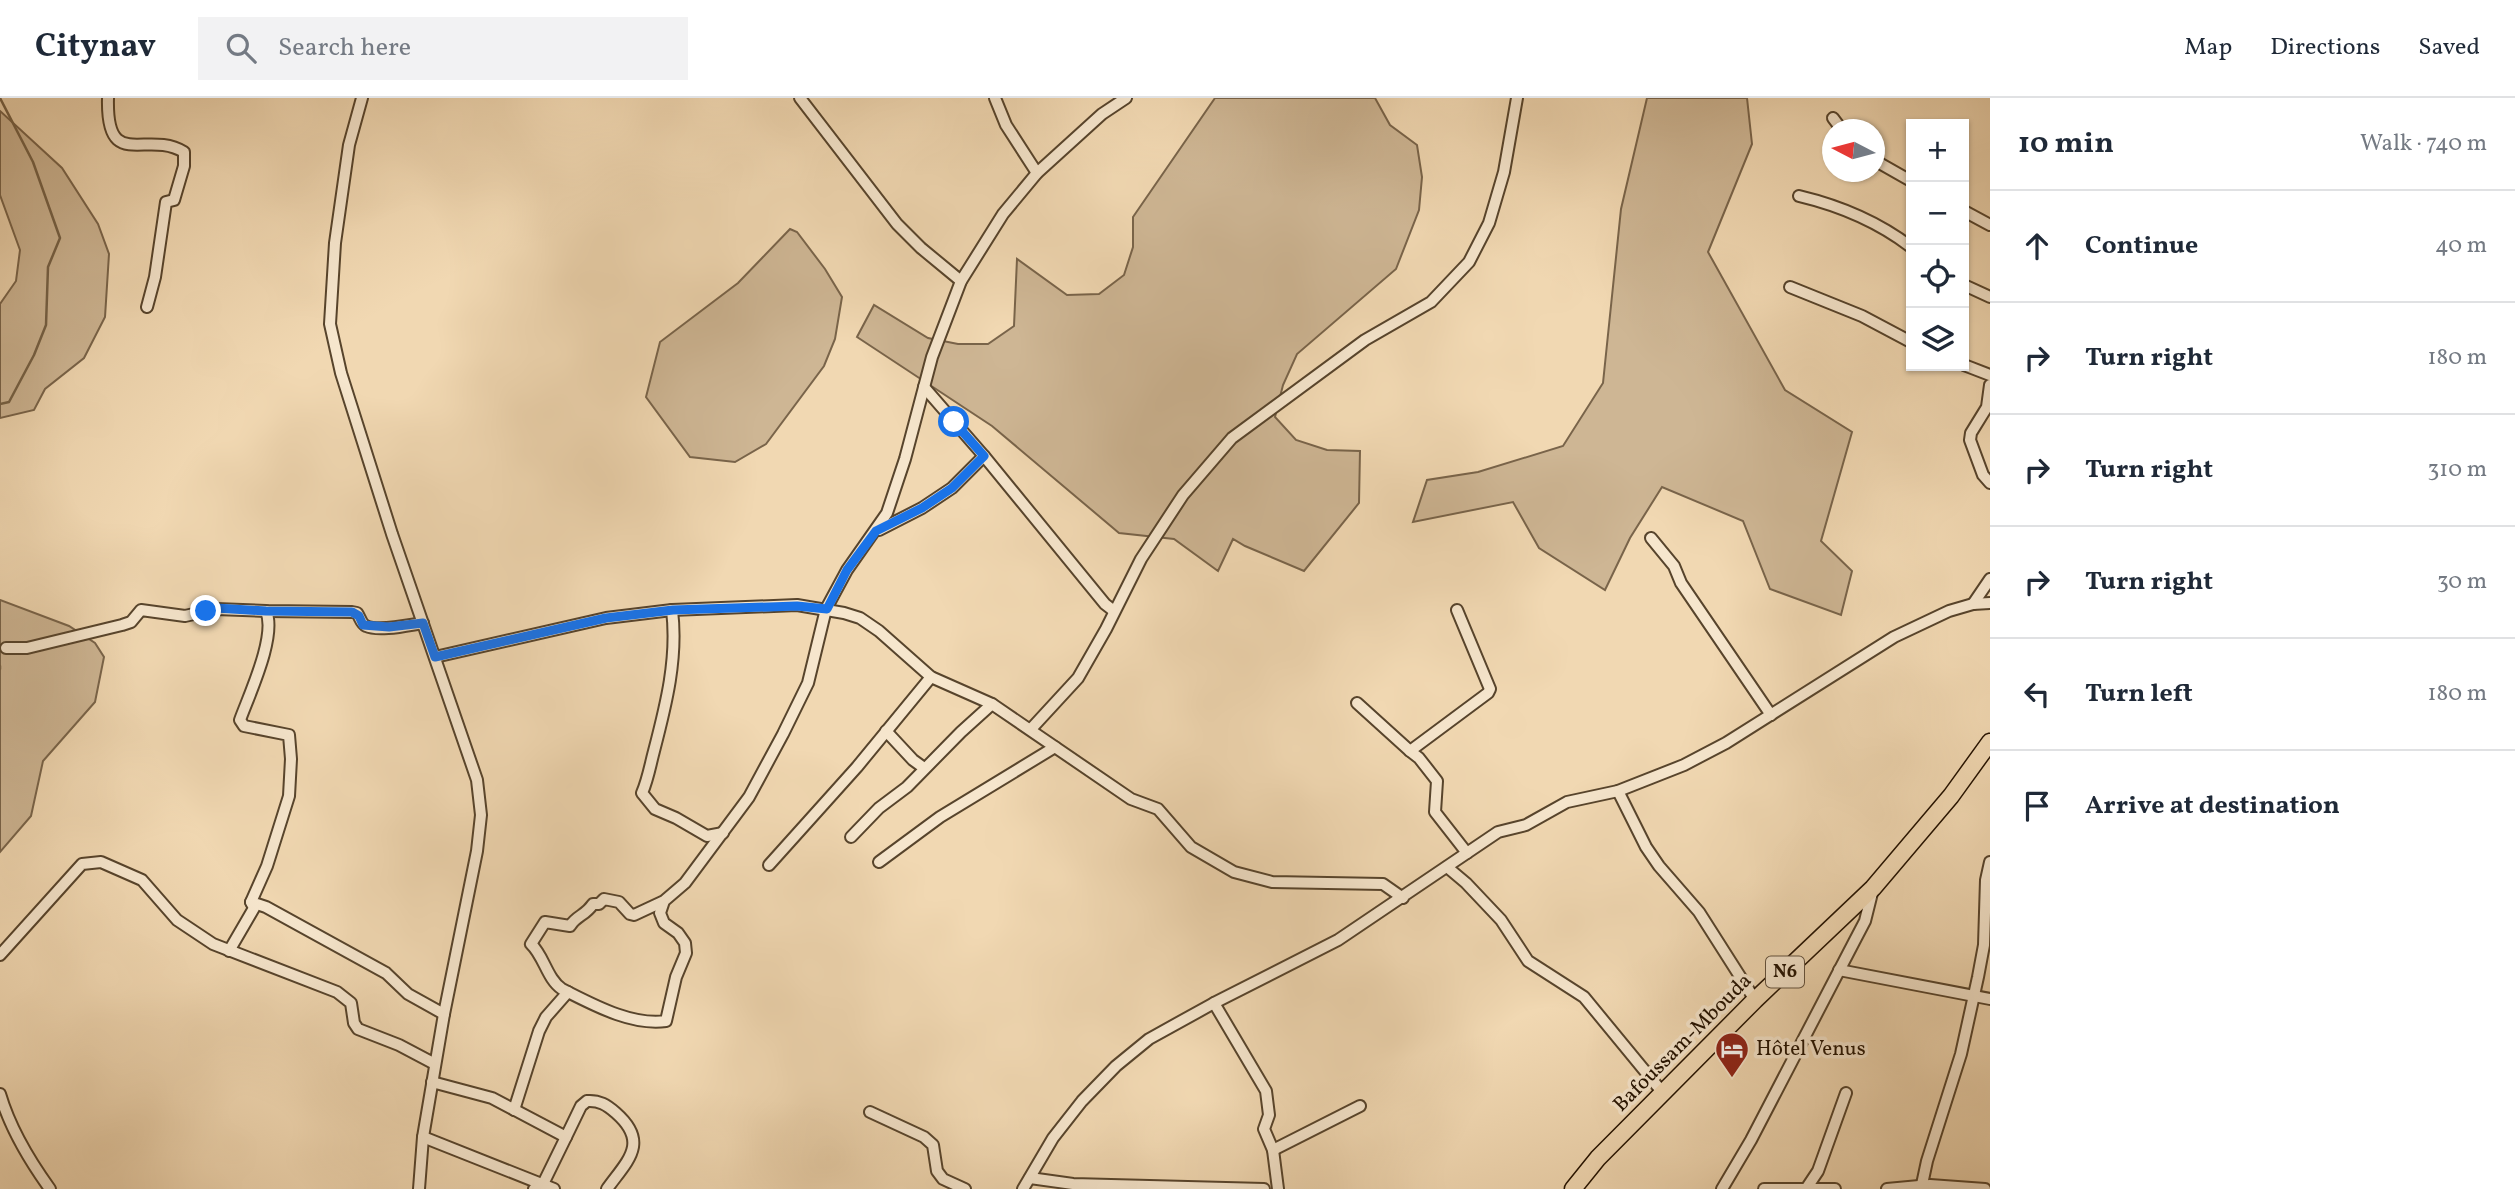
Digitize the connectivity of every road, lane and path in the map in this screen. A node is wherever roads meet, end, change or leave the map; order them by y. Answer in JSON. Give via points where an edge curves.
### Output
{"nodes":[{"id":1,"x":108,"y":98,"type":"edge"},
{"id":2,"x":362,"y":98,"type":"edge"},
{"id":3,"x":800,"y":98,"type":"edge"},
{"id":4,"x":995,"y":98,"type":"edge"},
{"id":5,"x":1126,"y":98,"type":"edge"},
{"id":6,"x":1517,"y":98,"type":"edge"},
{"id":7,"x":1885,"y":166,"type":"edge"},
{"id":8,"x":1037,"y":173,"type":"junction"},
{"id":9,"x":1906,"y":178,"type":"edge"},
{"id":10,"x":1799,"y":196,"type":"dead end"},
{"id":11,"x":1969,"y":214,"type":"edge"},
{"id":12,"x":1990,"y":225,"type":"edge"},
{"id":13,"x":1908,"y":245,"type":"edge"},
{"id":14,"x":961,"y":281,"type":"junction"},
{"id":15,"x":1790,"y":287,"type":"dead end"},
{"id":16,"x":1969,"y":287,"type":"edge"},
{"id":17,"x":1990,"y":297,"type":"edge"},
{"id":18,"x":147,"y":307,"type":"dead end"},
{"id":19,"x":1906,"y":338,"type":"edge"},
{"id":20,"x":1969,"y":367,"type":"edge"},
{"id":21,"x":1990,"y":375,"type":"edge"},
{"id":22,"x":1990,"y":385,"type":"edge"},
{"id":23,"x":924,"y":387,"type":"junction"},
{"id":24,"x":984,"y":456,"type":"junction"},
{"id":25,"x":1990,"y":483,"type":"edge"},
{"id":26,"x":876,"y":531,"type":"junction"},
{"id":27,"x":1651,"y":538,"type":"dead end"},
{"id":28,"x":1990,"y":579,"type":"edge"},
{"id":29,"x":1990,"y":603,"type":"edge"},
{"id":30,"x":1973,"y":604,"type":"junction"},
{"id":31,"x":1109,"y":608,"type":"junction"},
{"id":32,"x":827,"y":609,"type":"junction"},
{"id":33,"x":673,"y":610,"type":"junction"},
{"id":34,"x":1457,"y":610,"type":"dead end"},
{"id":35,"x":266,"y":611,"type":"junction"},
{"id":36,"x":423,"y":623,"type":"junction"},
{"id":37,"x":6,"y":648,"type":"dead end"},
{"id":38,"x":435,"y":657,"type":"junction"},
{"id":39,"x":931,"y":677,"type":"junction"},
{"id":40,"x":1357,"y":703,"type":"dead end"},
{"id":41,"x":992,"y":704,"type":"junction"},
{"id":42,"x":1771,"y":715,"type":"junction"},
{"id":43,"x":1031,"y":729,"type":"junction"},
{"id":44,"x":886,"y":731,"type":"junction"},
{"id":45,"x":1990,"y":742,"type":"edge"},
{"id":46,"x":1055,"y":747,"type":"junction"},
{"id":47,"x":1410,"y":751,"type":"junction"},
{"id":48,"x":924,"y":768,"type":"junction"},
{"id":49,"x":1618,"y":790,"type":"junction"},
{"id":50,"x":723,"y":833,"type":"junction"},
{"id":51,"x":851,"y":837,"type":"dead end"},
{"id":52,"x":1467,"y":853,"type":"junction"},
{"id":53,"x":879,"y":862,"type":"dead end"},
{"id":54,"x":1990,"y":862,"type":"edge"},
{"id":55,"x":769,"y":865,"type":"dead end"},
{"id":56,"x":1447,"y":867,"type":"junction"},
{"id":57,"x":1873,"y":888,"type":"junction"},
{"id":58,"x":1404,"y":898,"type":"junction"},
{"id":59,"x":664,"y":901,"type":"junction"},
{"id":60,"x":251,"y":902,"type":"junction"},
{"id":61,"x":1987,"y":909,"type":"edge"},
{"id":62,"x":229,"y":951,"type":"junction"},
{"id":63,"x":0,"y":955,"type":"edge"},
{"id":64,"x":1839,"y":970,"type":"junction"},
{"id":65,"x":568,"y":992,"type":"junction"},
{"id":66,"x":1973,"y":995,"type":"junction"},
{"id":67,"x":1990,"y":999,"type":"edge"},
{"id":68,"x":1755,"y":1000,"type":"junction"},
{"id":69,"x":1214,"y":1003,"type":"junction"},
{"id":70,"x":444,"y":1014,"type":"junction"},
{"id":71,"x":435,"y":1064,"type":"junction"},
{"id":72,"x":432,"y":1082,"type":"junction"},
{"id":73,"x":1663,"y":1093,"type":"junction"},
{"id":74,"x":1846,"y":1093,"type":"dead end"},
{"id":75,"x":0,"y":1094,"type":"edge"},
{"id":76,"x":1360,"y":1106,"type":"dead end"},
{"id":77,"x":514,"y":1110,"type":"junction"},
{"id":78,"x":870,"y":1112,"type":"dead end"},
{"id":79,"x":565,"y":1137,"type":"junction"},
{"id":80,"x":423,"y":1138,"type":"junction"},
{"id":81,"x":1273,"y":1150,"type":"junction"},
{"id":82,"x":1030,"y":1178,"type":"junction"},
{"id":83,"x":44,"y":1187,"type":"edge"},
{"id":84,"x":544,"y":1187,"type":"edge"},
{"id":85,"x":1185,"y":1188,"type":"edge"},
{"id":86,"x":1921,"y":1188,"type":"edge"},
{"id":87,"x":419,"y":1189,"type":"edge"},
{"id":88,"x":607,"y":1189,"type":"edge"},
{"id":89,"x":965,"y":1189,"type":"edge"},
{"id":90,"x":1023,"y":1189,"type":"edge"},
{"id":91,"x":1264,"y":1189,"type":"edge"},
{"id":92,"x":1278,"y":1189,"type":"edge"},
{"id":93,"x":1572,"y":1189,"type":"edge"},
{"id":94,"x":1722,"y":1189,"type":"edge"},
{"id":95,"x":1765,"y":1189,"type":"edge"},
{"id":96,"x":1806,"y":1189,"type":"edge"},
{"id":97,"x":1835,"y":1189,"type":"edge"},
{"id":98,"x":1887,"y":1189,"type":"edge"},
{"id":99,"x":1988,"y":1189,"type":"edge"}],
"edges":[{"from":1,"to":18,"type":"street","via":[[109,123],[121,144],[184,152],[174,200],[166,202]]},
{"from":2,"to":36,"type":"street","via":[[349,145],[335,243],[330,324],[391,534]]},
{"from":3,"to":14,"type":"street","via":[[897,224]]},
{"from":4,"to":8,"type":"street","via":[[1006,125]]},
{"from":5,"to":8,"type":"street"},
{"from":6,"to":31,"type":"street","via":[[1504,172],[1489,223],[1469,262],[1431,302],[1365,340],[1232,438],[1183,495]]},
{"from":7,"to":9,"type":"street"},
{"from":8,"to":14,"type":"street","via":[[1003,214]]},
{"from":10,"to":13,"type":"street","via":[[1859,214]]},
{"from":11,"to":12,"type":"street"},
{"from":14,"to":23,"type":"street"},
{"from":15,"to":19,"type":"street"},
{"from":16,"to":17,"type":"street"},
{"from":20,"to":21,"type":"street"},
{"from":22,"to":25,"type":"street","via":[[1987,407],[1970,440]]},
{"from":23,"to":24,"type":"street"},
{"from":23,"to":26,"type":"street","via":[[891,502]]},
{"from":24,"to":26,"type":"street","via":[[952,488]]},
{"from":24,"to":31,"type":"street"},
{"from":26,"to":32,"type":"street","via":[[847,570]]},
{"from":27,"to":42,"type":"street"},
{"from":28,"to":30,"type":"street"},
{"from":29,"to":30,"type":"street"},
{"from":30,"to":42,"type":"street","via":[[1894,637]]},
{"from":31,"to":43,"type":"street","via":[[1106,629],[1078,678]]},
{"from":32,"to":33,"type":"street"},
{"from":32,"to":39,"type":"street","via":[[860,618]]},
{"from":32,"to":50,"type":"street","via":[[808,683],[750,797]]},
{"from":33,"to":38,"type":"street","via":[[606,618]]},
{"from":33,"to":50,"type":"street","via":[[668,693],[642,793],[655,809],[707,836]]},
{"from":34,"to":47,"type":"street","via":[[1490,689]]},
{"from":35,"to":36,"type":"street","via":[[352,612],[363,625],[372,627]]},
{"from":35,"to":37,"type":"street","via":[[216,608],[185,616],[141,611],[122,625],[27,648]]},
{"from":35,"to":60,"type":"street","via":[[266,641],[240,720],[244,726],[289,734],[291,759],[286,805]]},
{"from":36,"to":38,"type":"street"},
{"from":38,"to":70,"type":"street","via":[[477,780],[481,815]]},
{"from":39,"to":41,"type":"street"},
{"from":39,"to":44,"type":"street"},
{"from":40,"to":47,"type":"street"},
{"from":41,"to":43,"type":"street"},
{"from":41,"to":48,"type":"street"},
{"from":42,"to":49,"type":"street","via":[[1684,765]]},
{"from":43,"to":46,"type":"street"},
{"from":44,"to":48,"type":"street"},
{"from":44,"to":55,"type":"street"},
{"from":45,"to":57,"type":"highway","name":"Bafoussam-Mbouda","number":"N6"},
{"from":46,"to":53,"type":"street","via":[[940,817]]},
{"from":46,"to":58,"type":"street","via":[[1131,799],[1158,809],[1191,847],[1234,872],[1272,882],[1383,884]]},
{"from":47,"to":52,"type":"street","via":[[1437,781],[1435,812]]},
{"from":48,"to":51,"type":"street"},
{"from":49,"to":52,"type":"street","via":[[1567,802],[1526,825],[1498,832]]},
{"from":49,"to":68,"type":"street","via":[[1646,847],[1699,912]]},
{"from":50,"to":59,"type":"street","via":[[685,883]]},
{"from":52,"to":56,"type":"street"},
{"from":54,"to":61,"type":"street"},
{"from":56,"to":58,"type":"street"},
{"from":56,"to":73,"type":"street","via":[[1501,920],[1528,961],[1584,997]]},
{"from":57,"to":64,"type":"street","via":[[1865,922]]},
{"from":57,"to":68,"type":"highway","name":"Bafoussam-Mbouda","number":"N6"},
{"from":58,"to":69,"type":"street","via":[[1338,940]]},
{"from":59,"to":65,"type":"street","via":[[634,915],[619,902],[604,899],[569,926],[542,924],[531,944],[539,950],[555,984]]},
{"from":59,"to":65,"type":"street","via":[[660,913],[664,923],[678,933],[686,953],[666,1021],[611,1012]]},
{"from":60,"to":62,"type":"street","via":[[254,908]]},
{"from":60,"to":70,"type":"street","via":[[386,973],[408,993]]},
{"from":61,"to":66,"type":"street"},
{"from":62,"to":63,"type":"street","via":[[177,920],[142,880],[91,861],[82,864]]},
{"from":62,"to":71,"type":"street","via":[[337,992],[351,1003],[358,1029]]},
{"from":64,"to":66,"type":"street"},
{"from":64,"to":94,"type":"street"},
{"from":65,"to":77,"type":"street","via":[[539,1031]]},
{"from":66,"to":67,"type":"street"},
{"from":66,"to":86,"type":"street","via":[[1961,1054]]},
{"from":68,"to":73,"type":"highway","name":"Bafoussam-Mbouda","number":"N6"},
{"from":69,"to":81,"type":"street","via":[[1266,1091],[1269,1115],[1264,1129]]},
{"from":69,"to":82,"type":"street","via":[[1149,1039],[1116,1066],[1053,1138]]},
{"from":70,"to":71,"type":"street"},
{"from":71,"to":72,"type":"street"},
{"from":72,"to":77,"type":"street","via":[[492,1098]]},
{"from":72,"to":80,"type":"street"},
{"from":73,"to":93,"type":"highway","name":"Bafoussam-Mbouda","number":"N6"},
{"from":74,"to":96,"type":"street","via":[[1818,1171]]},
{"from":75,"to":83,"type":"street","via":[[6,1115]]},
{"from":76,"to":81,"type":"street"},
{"from":77,"to":79,"type":"street"},
{"from":78,"to":89,"type":"street","via":[[924,1137],[933,1145],[943,1179]]},
{"from":79,"to":84,"type":"street"},
{"from":79,"to":88,"type":"street","via":[[587,1101],[608,1106],[626,1122],[633,1134],[631,1156]]},
{"from":80,"to":84,"type":"street"},
{"from":80,"to":87,"type":"street"},
{"from":81,"to":92,"type":"street"},
{"from":82,"to":85,"type":"street"},
{"from":82,"to":90,"type":"street"},
{"from":85,"to":91,"type":"street"},
{"from":86,"to":98,"type":"street"},
{"from":86,"to":99,"type":"street"},
{"from":95,"to":96,"type":"street"},
{"from":96,"to":97,"type":"street"}]}
